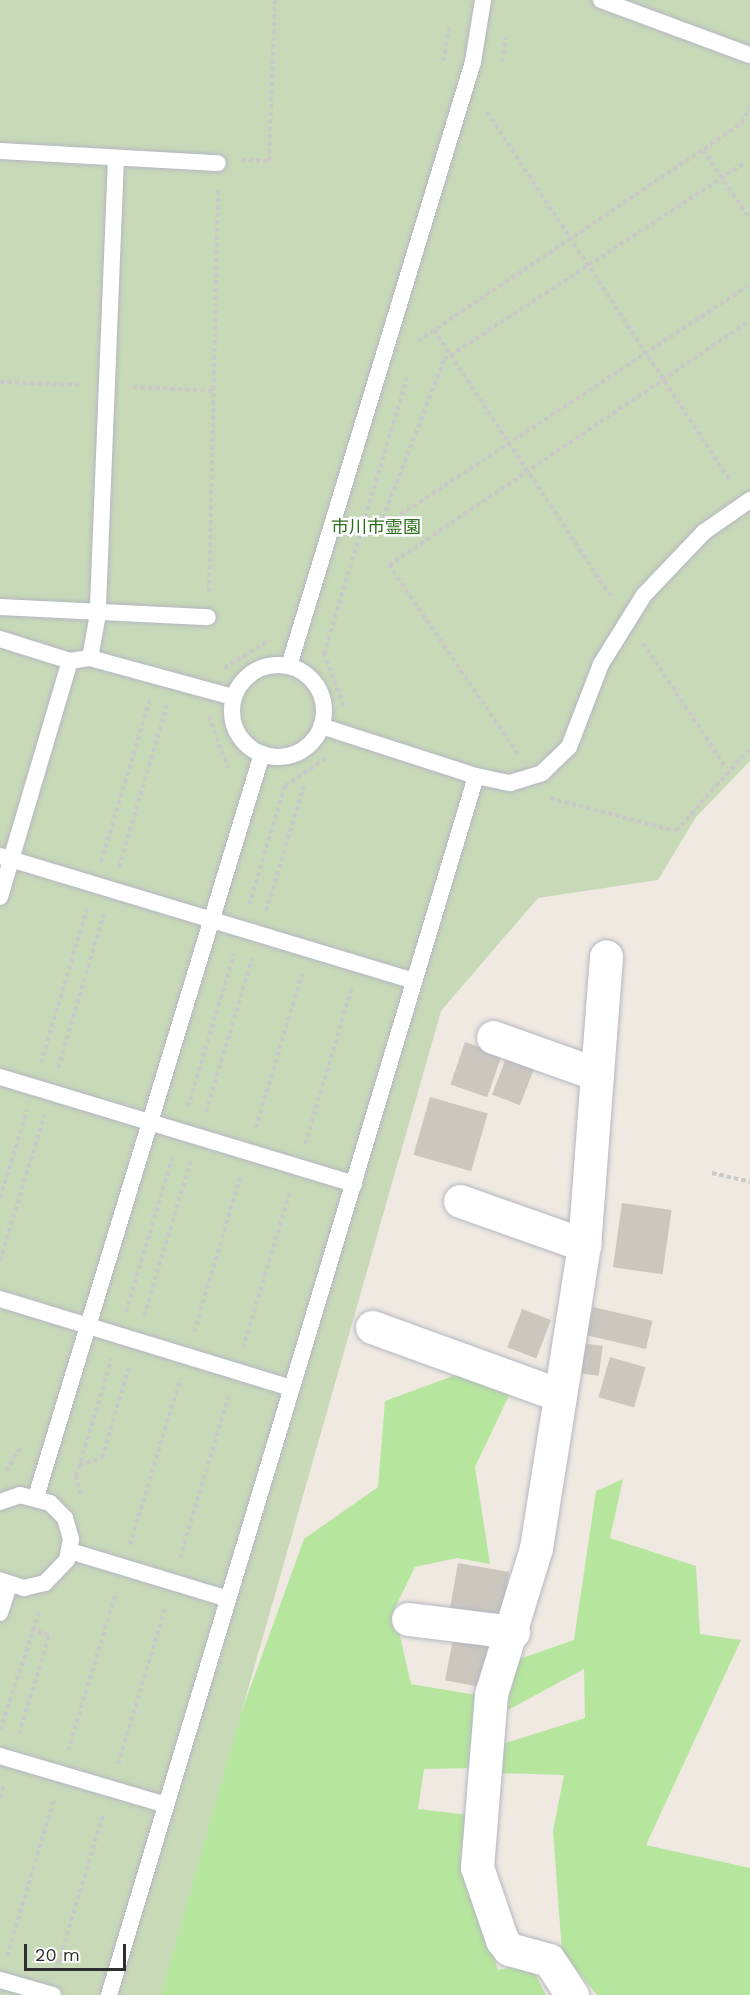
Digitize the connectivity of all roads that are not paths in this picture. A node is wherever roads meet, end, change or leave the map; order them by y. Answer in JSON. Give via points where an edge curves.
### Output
{"nodes":[{"id":1,"x":483,"y":0,"type":"edge"},
{"id":2,"x":601,"y":0,"type":"edge"},
{"id":3,"x":750,"y":55,"type":"edge"},
{"id":4,"x":0,"y":151,"type":"edge"},
{"id":5,"x":116,"y":158,"type":"junction"},
{"id":6,"x":218,"y":163,"type":"road end"},
{"id":7,"x":748,"y":502,"type":"edge"},
{"id":8,"x":0,"y":607,"type":"edge"},
{"id":9,"x":98,"y":614,"type":"junction"},
{"id":10,"x":208,"y":617,"type":"road end"},
{"id":11,"x":0,"y":639,"type":"edge"},
{"id":12,"x":90,"y":658,"type":"junction"},
{"id":13,"x":70,"y":661,"type":"junction"},
{"id":14,"x":288,"y":666,"type":"junction"},
{"id":15,"x":233,"y":697,"type":"junction"},
{"id":16,"x":321,"y":726,"type":"junction"},
{"id":17,"x":262,"y":754,"type":"junction"},
{"id":18,"x":476,"y":776,"type":"junction"},
{"id":19,"x":6,"y":857,"type":"edge"},
{"id":20,"x":0,"y":897,"type":"edge"},
{"id":21,"x":211,"y":920,"type":"junction"},
{"id":22,"x":606,"y":956,"type":"dead end"},
{"id":23,"x":414,"y":981,"type":"junction"},
{"id":24,"x":494,"y":1037,"type":"dead end"},
{"id":25,"x":597,"y":1074,"type":"junction"},
{"id":26,"x":0,"y":1077,"type":"edge"},
{"id":27,"x":149,"y":1122,"type":"junction"},
{"id":28,"x":354,"y":1184,"type":"junction"},
{"id":29,"x":460,"y":1201,"type":"dead end"},
{"id":30,"x":584,"y":1245,"type":"junction"},
{"id":31,"x":0,"y":1299,"type":"edge"},
{"id":32,"x":87,"y":1326,"type":"junction"},
{"id":33,"x":372,"y":1327,"type":"dead end"},
{"id":34,"x":292,"y":1388,"type":"junction"},
{"id":35,"x":557,"y":1394,"type":"junction"},
{"id":36,"x":36,"y":1497,"type":"junction"},
{"id":37,"x":0,"y":1502,"type":"edge"},
{"id":38,"x":70,"y":1551,"type":"junction"},
{"id":39,"x":4,"y":1582,"type":"edge"},
{"id":40,"x":228,"y":1599,"type":"junction"},
{"id":41,"x":0,"y":1613,"type":"edge"},
{"id":42,"x":408,"y":1619,"type":"dead end"},
{"id":43,"x":513,"y":1632,"type":"junction"},
{"id":44,"x":6,"y":1758,"type":"edge"},
{"id":45,"x":166,"y":1805,"type":"junction"},
{"id":46,"x":2,"y":1974,"type":"edge"},
{"id":47,"x":51,"y":1995,"type":"edge"},
{"id":48,"x":109,"y":1995,"type":"edge"},
{"id":49,"x":572,"y":1995,"type":"edge"}],
"edges":[{"from":1,"to":14,"type":"lane","via":[[473,62]]},
{"from":2,"to":3,"type":"lane"},
{"from":4,"to":5,"type":"lane"},
{"from":5,"to":6,"type":"lane"},
{"from":5,"to":9,"type":"lane"},
{"from":7,"to":18,"type":"lane","via":[[683,552],[628,621],[601,664],[569,747],[533,777],[510,783]]},
{"from":8,"to":9,"type":"lane"},
{"from":9,"to":10,"type":"lane"},
{"from":9,"to":12,"type":"lane"},
{"from":11,"to":13,"type":"lane"},
{"from":12,"to":13,"type":"lane"},
{"from":12,"to":15,"type":"lane"},
{"from":13,"to":19,"type":"lane"},
{"from":14,"to":15,"type":"lane","via":[[252,672]]},
{"from":14,"to":16,"type":"lane","via":[[318,688]]},
{"from":15,"to":17,"type":"lane","via":[[235,728]]},
{"from":16,"to":17,"type":"lane","via":[[298,752]]},
{"from":16,"to":18,"type":"lane"},
{"from":17,"to":21,"type":"lane"},
{"from":18,"to":23,"type":"lane"},
{"from":19,"to":20,"type":"lane"},
{"from":19,"to":21,"type":"lane"},
{"from":21,"to":23,"type":"lane"},
{"from":21,"to":27,"type":"lane"},
{"from":22,"to":25,"type":"street"},
{"from":23,"to":28,"type":"lane"},
{"from":24,"to":25,"type":"street"},
{"from":25,"to":30,"type":"street"},
{"from":26,"to":27,"type":"lane"},
{"from":27,"to":28,"type":"lane"},
{"from":27,"to":32,"type":"lane"},
{"from":28,"to":34,"type":"lane"},
{"from":29,"to":30,"type":"street"},
{"from":30,"to":35,"type":"street"},
{"from":31,"to":32,"type":"lane"},
{"from":32,"to":34,"type":"lane"},
{"from":32,"to":36,"type":"lane"},
{"from":33,"to":35,"type":"street"},
{"from":34,"to":40,"type":"lane"},
{"from":35,"to":43,"type":"street","via":[[537,1548]]},
{"from":36,"to":37,"type":"lane"},
{"from":36,"to":38,"type":"lane","via":[[65,1518]]},
{"from":38,"to":39,"type":"lane","via":[[61,1569],[45,1583]]},
{"from":38,"to":40,"type":"lane"},
{"from":39,"to":41,"type":"lane"},
{"from":40,"to":45,"type":"lane"},
{"from":42,"to":43,"type":"street"},
{"from":43,"to":49,"type":"street","via":[[491,1694],[477,1867],[502,1940],[509,1949],[549,1960]]},
{"from":44,"to":45,"type":"lane"},
{"from":45,"to":48,"type":"lane"},
{"from":46,"to":47,"type":"lane"}]}
